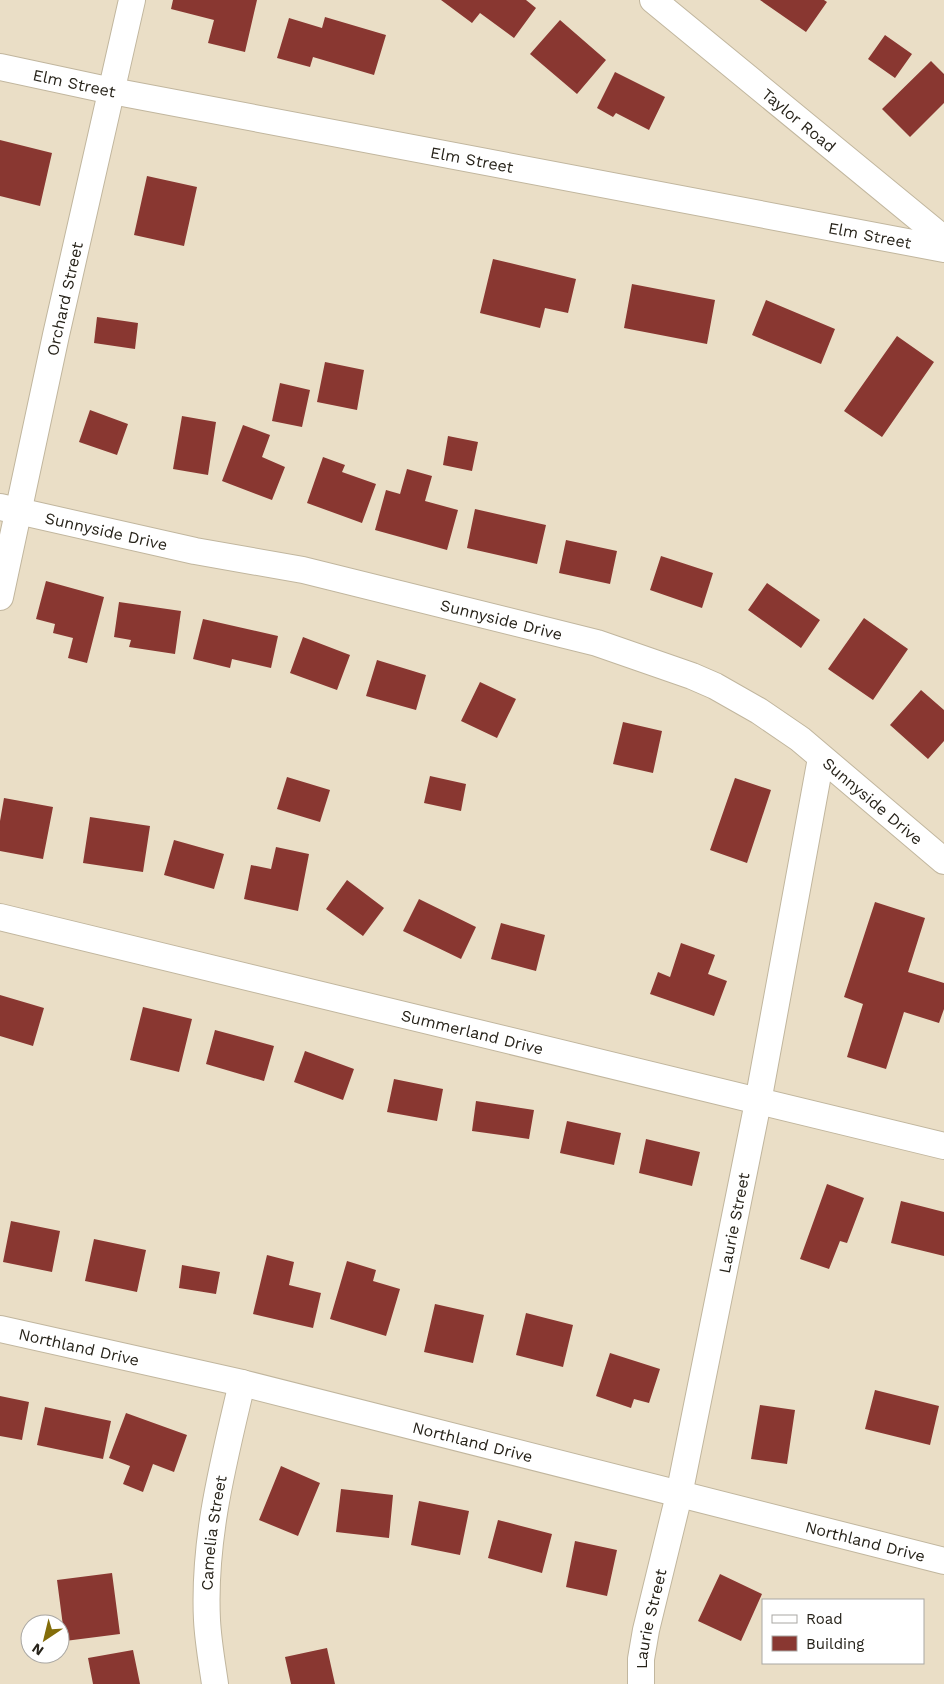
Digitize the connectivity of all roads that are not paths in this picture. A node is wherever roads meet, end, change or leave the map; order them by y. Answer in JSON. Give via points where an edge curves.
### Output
{"nodes":[{"id":1,"x":132,"y":0,"type":"edge"},
{"id":2,"x":653,"y":0,"type":"edge"},
{"id":3,"x":0,"y":68,"type":"edge"},
{"id":4,"x":112,"y":91,"type":"junction"},
{"id":5,"x":944,"y":239,"type":"edge"},
{"id":6,"x":944,"y":249,"type":"edge"},
{"id":7,"x":9,"y":509,"type":"edge"},
{"id":8,"x":0,"y":597,"type":"edge"},
{"id":9,"x":822,"y":758,"type":"junction"},
{"id":10,"x":944,"y":862,"type":"edge"},
{"id":11,"x":0,"y":916,"type":"edge"},
{"id":12,"x":758,"y":1102,"type":"junction"},
{"id":13,"x":944,"y":1146,"type":"edge"},
{"id":14,"x":0,"y":1329,"type":"edge"},
{"id":15,"x":242,"y":1383,"type":"junction"},
{"id":16,"x":679,"y":1495,"type":"junction"},
{"id":17,"x":944,"y":1562,"type":"edge"},
{"id":18,"x":215,"y":1684,"type":"edge"},
{"id":19,"x":641,"y":1684,"type":"edge"}],
"edges":[{"from":1,"to":4,"type":"street","name":"Orchard Street"},
{"from":2,"to":5,"type":"street","name":"Taylor Road"},
{"from":3,"to":4,"type":"street","name":"Elm Street"},
{"from":4,"to":6,"type":"street","name":"Elm Street"},
{"from":4,"to":7,"type":"street","name":"Orchard Street","via":[[56,335]]},
{"from":7,"to":8,"type":"street","name":"Orchard Street"},
{"from":7,"to":9,"type":"street","name":"Sunnyside Drive","via":[[303,570],[597,643],[715,686],[800,739]]},
{"from":9,"to":10,"type":"street","name":"Sunnyside Drive"},
{"from":9,"to":12,"type":"street","name":"Laurie Street"},
{"from":11,"to":12,"type":"street","name":"Summerland Drive"},
{"from":12,"to":13,"type":"street","name":"Summerland Drive"},
{"from":12,"to":16,"type":"street","name":"Laurie Street"},
{"from":14,"to":15,"type":"street","name":"Northland Drive"},
{"from":15,"to":16,"type":"street","name":"Northland Drive"},
{"from":15,"to":18,"type":"street","name":"Camelia Street","via":[[217,1494],[208,1569],[207,1619]]},
{"from":16,"to":17,"type":"street","name":"Northland Drive"},
{"from":16,"to":19,"type":"street","name":"Laurie Street","via":[[646,1630]]}]}
